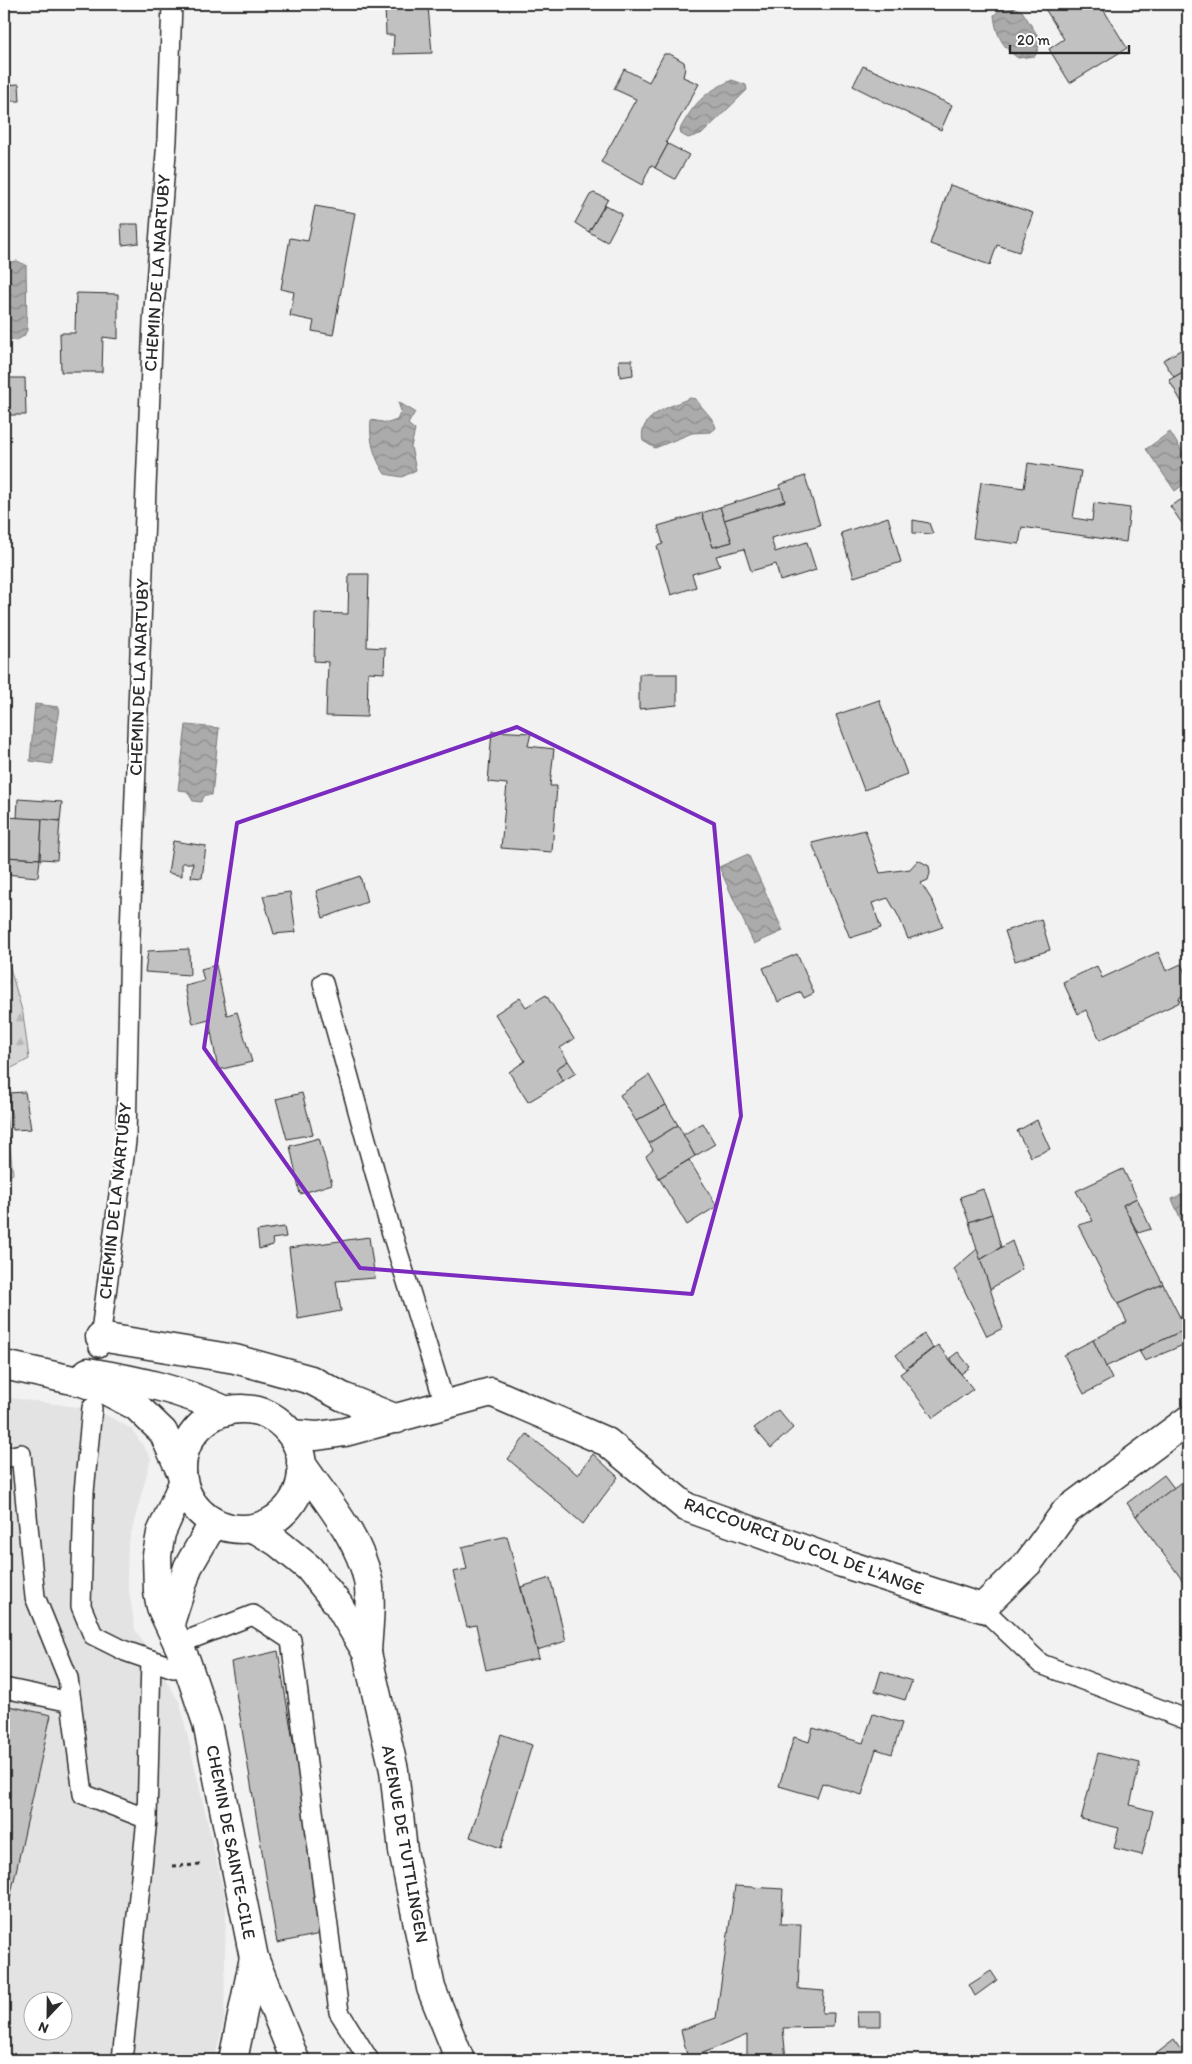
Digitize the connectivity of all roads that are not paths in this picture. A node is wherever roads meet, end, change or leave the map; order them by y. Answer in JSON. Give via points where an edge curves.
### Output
{"nodes":[{"id":1,"x":172,"y":4,"type":"edge"},
{"id":2,"x":323,"y":983,"type":"dead end"},
{"id":3,"x":100,"y":1344,"type":"joint"},
{"id":4,"x":9,"y":1365,"type":"edge"},
{"id":5,"x":445,"y":1404,"type":"junction"},
{"id":6,"x":92,"y":1408,"type":"dead end"},
{"id":7,"x":227,"y":1411,"type":"junction"},
{"id":8,"x":397,"y":1418,"type":"junction"},
{"id":9,"x":1188,"y":1420,"type":"edge"},
{"id":10,"x":290,"y":1434,"type":"junction"},
{"id":11,"x":4,"y":1458,"type":"edge"},
{"id":12,"x":301,"y":1463,"type":"junction"},
{"id":13,"x":182,"y":1478,"type":"junction"},
{"id":14,"x":214,"y":1522,"type":"junction"},
{"id":15,"x":254,"y":1528,"type":"junction"},
{"id":16,"x":982,"y":1608,"type":"junction"},
{"id":17,"x":178,"y":1643,"type":"junction"},
{"id":18,"x":367,"y":1653,"type":"junction"},
{"id":19,"x":151,"y":1660,"type":"junction"},
{"id":20,"x":4,"y":1688,"type":"edge"},
{"id":21,"x":71,"y":1702,"type":"junction"},
{"id":22,"x":1188,"y":1720,"type":"edge"},
{"id":23,"x":147,"y":1820,"type":"junction"},
{"id":24,"x":254,"y":1958,"type":"junction"},
{"id":25,"x":122,"y":2060,"type":"edge"},
{"id":26,"x":233,"y":2060,"type":"edge"},
{"id":27,"x":295,"y":2060,"type":"edge"},
{"id":28,"x":369,"y":2060,"type":"edge"},
{"id":29,"x":460,"y":2060,"type":"edge"}],
"edges":[{"from":1,"to":3,"type":"lane","name":"CHEMIN DE LA NARTUBY","via":[[146,477],[126,1141]]},
{"from":2,"to":5,"type":"lane","via":[[390,1227]]},
{"from":3,"to":8,"type":"street","via":[[235,1359],[311,1380],[343,1397]]},
{"from":4,"to":7,"type":"street","via":[[77,1370],[158,1384]]},
{"from":4,"to":13,"type":"street","via":[[99,1388],[136,1406],[164,1432]]},
{"from":5,"to":8,"type":"street","name":"RACCOURCI DU COL DE L'ANGE"},
{"from":5,"to":16,"type":"street","name":"RACCOURCI DU COL DE L'ANGE","via":[[491,1392],[607,1442],[686,1507],[842,1563]]},
{"from":6,"to":19,"type":"lane","via":[[84,1492],[80,1606],[93,1635],[125,1652]]},
{"from":7,"to":10,"type":"street","via":[[245,1409],[262,1413],[278,1421]]},
{"from":7,"to":13,"type":"street","via":[[208,1419],[194,1433],[184,1452]]},
{"from":8,"to":10,"type":"street","name":"RACCOURCI DU COL DE L'ANGE","via":[[345,1432],[316,1436]]},
{"from":9,"to":16,"type":"street","via":[[1066,1511],[1028,1563]]},
{"from":10,"to":12,"type":"street"},
{"from":11,"to":21,"type":"lane","via":[[21,1454],[34,1597],[68,1678]]},
{"from":12,"to":15,"type":"street","via":[[301,1481],[285,1511],[271,1522]]},
{"from":12,"to":18,"type":"street","name":"AVENUE DE TUTTLINGEN","via":[[353,1541],[368,1580]]},
{"from":13,"to":14,"type":"street","via":[[190,1499]]},
{"from":13,"to":17,"type":"street","name":"CHEMIN DE SAINTE-CILE","via":[[157,1555],[161,1607]]},
{"from":14,"to":15,"type":"street","via":[[234,1529]]},
{"from":14,"to":17,"type":"street","via":[[188,1567]]},
{"from":15,"to":18,"type":"street","name":"AVENUE DE TUTTLINGEN","via":[[309,1568],[338,1604]]},
{"from":16,"to":22,"type":"lane","via":[[1041,1664]]},
{"from":17,"to":19,"type":"lane","via":[[174,1668]]},
{"from":17,"to":24,"type":"street","name":"CHEMIN DE SAINTE-CILE","via":[[207,1723]]},
{"from":17,"to":28,"type":"lane","via":[[253,1615],[291,1640],[340,2012]]},
{"from":18,"to":29,"type":"street","name":"AVENUE DE TUTTLINGEN","via":[[394,1770],[403,1851],[431,1988]]},
{"from":19,"to":23,"type":"lane"},
{"from":20,"to":21,"type":"lane"},
{"from":21,"to":23,"type":"lane","via":[[83,1794]]},
{"from":23,"to":25,"type":"lane"},
{"from":24,"to":26,"type":"street"},
{"from":24,"to":27,"type":"street","name":"CHEMIN DE SAINTE-CILE"}]}
